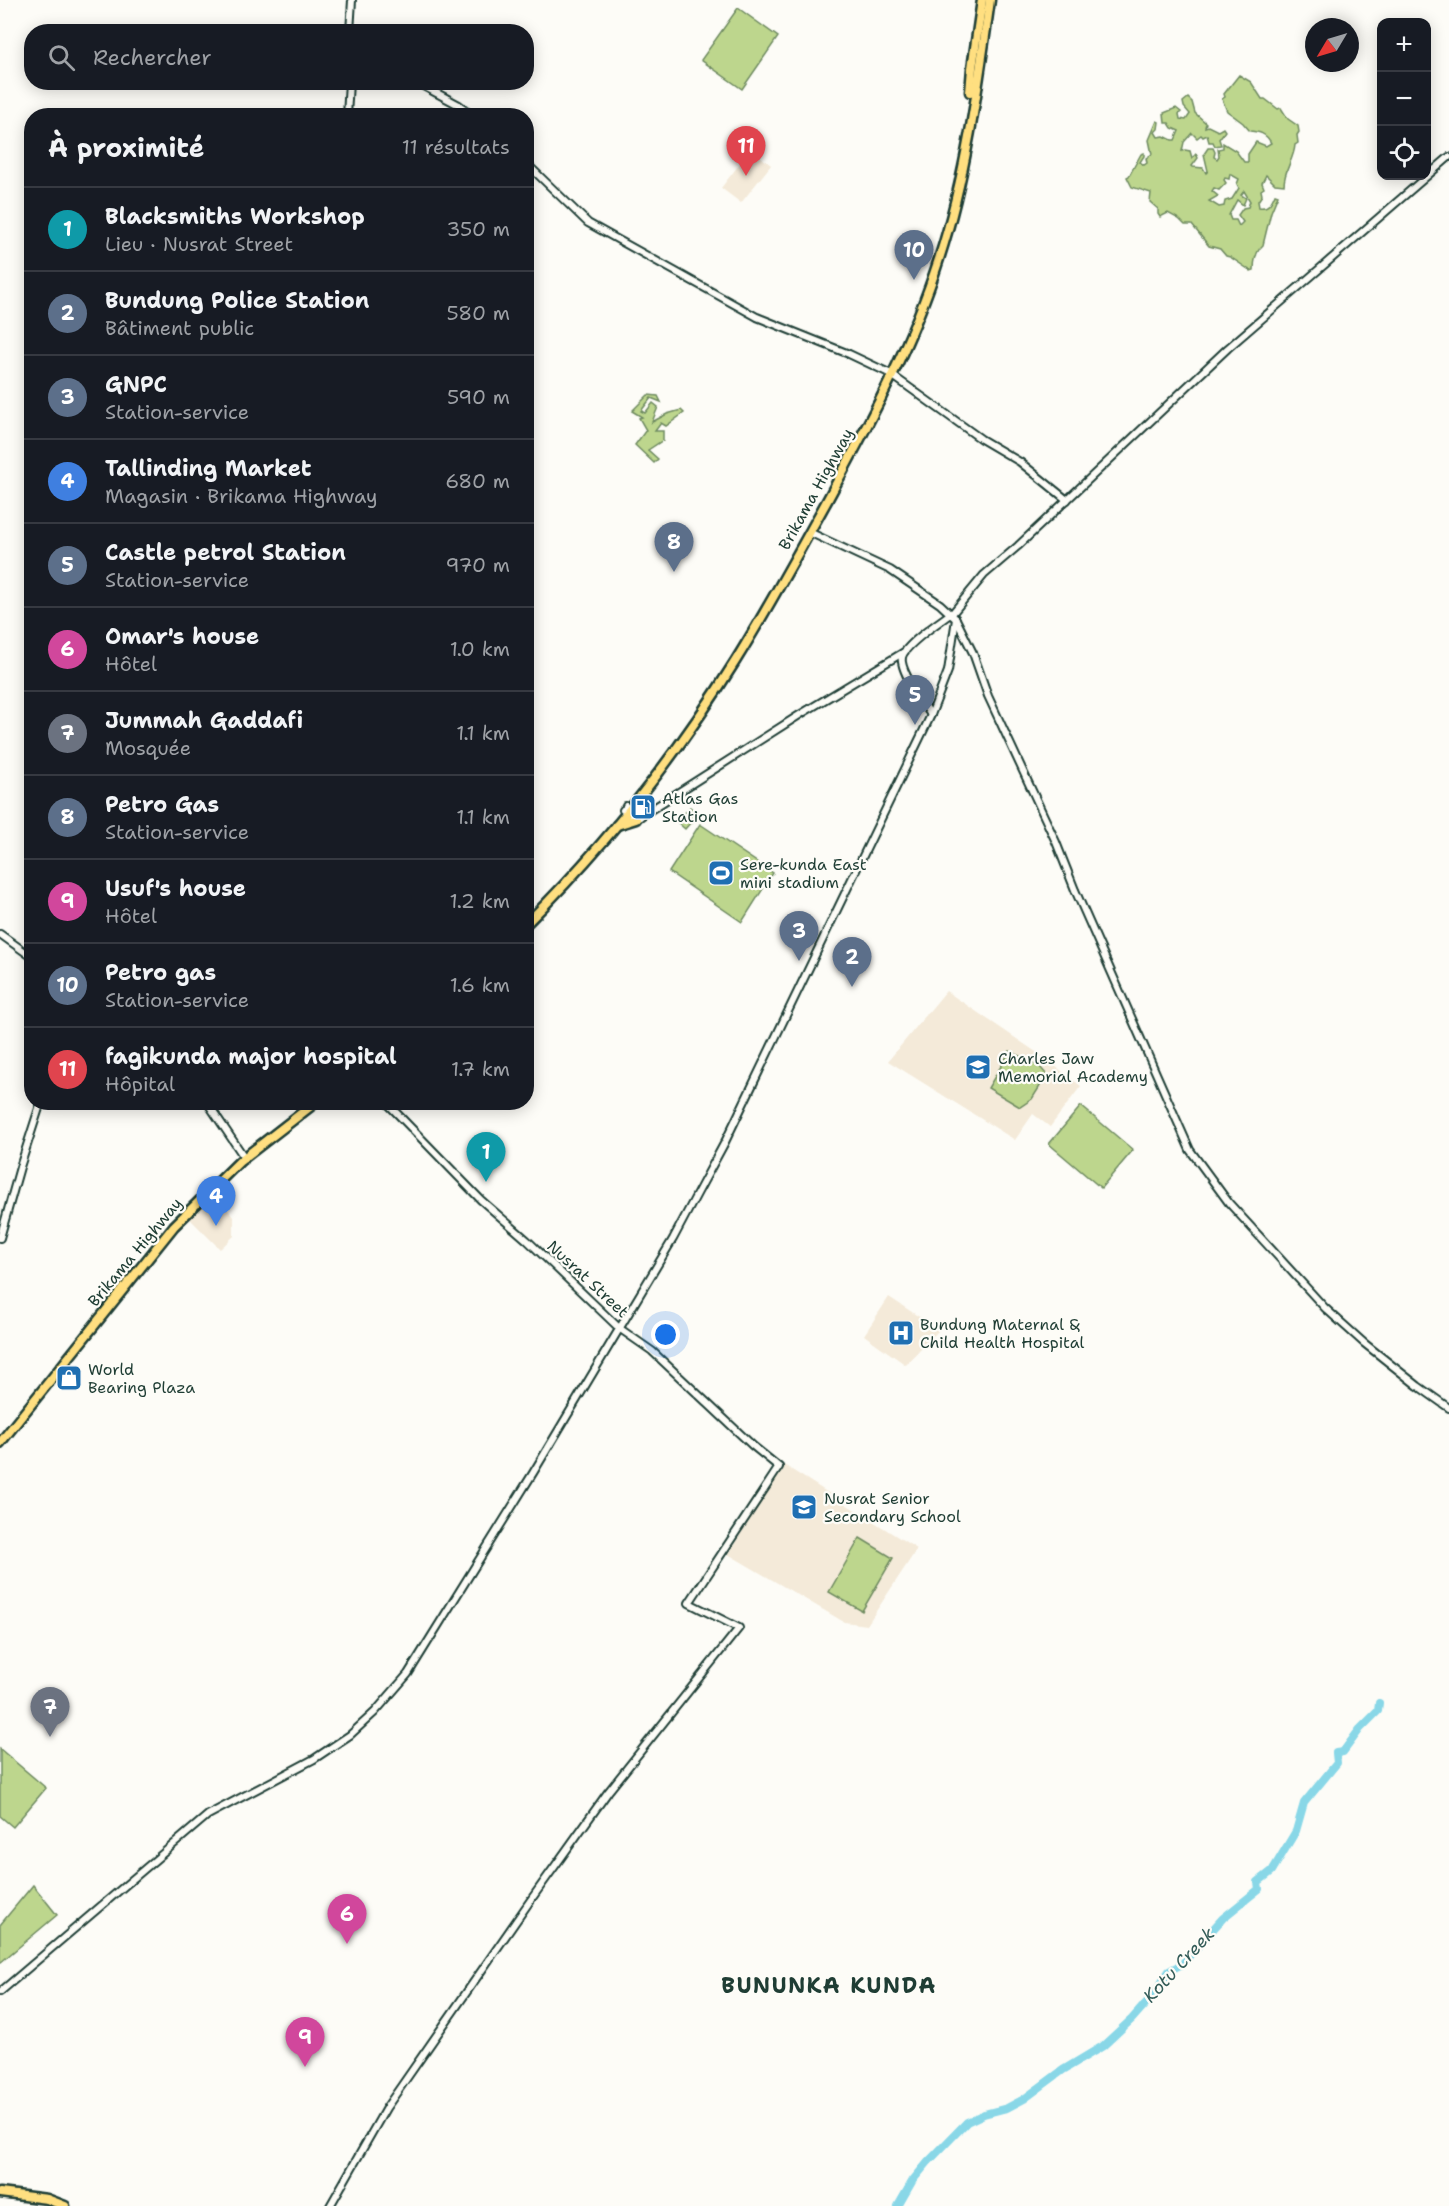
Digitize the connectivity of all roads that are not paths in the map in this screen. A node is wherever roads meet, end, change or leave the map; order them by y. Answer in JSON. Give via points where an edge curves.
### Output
{"nodes":[{"id":1,"x":352,"y":0,"type":"edge"},
{"id":2,"x":982,"y":0,"type":"edge"},
{"id":3,"x":990,"y":0,"type":"edge"},
{"id":4,"x":351,"y":24,"type":"edge"},
{"id":5,"x":976,"y":68,"type":"junction"},
{"id":6,"x":349,"y":90,"type":"edge"},
{"id":7,"x":431,"y":90,"type":"edge"},
{"id":8,"x":347,"y":108,"type":"edge"},
{"id":9,"x":463,"y":108,"type":"edge"},
{"id":10,"x":1449,"y":157,"type":"edge"},
{"id":11,"x":534,"y":171,"type":"edge"},
{"id":12,"x":891,"y":374,"type":"junction"},
{"id":13,"x":1067,"y":500,"type":"junction"},
{"id":14,"x":809,"y":532,"type":"junction"},
{"id":15,"x":952,"y":616,"type":"junction"},
{"id":16,"x":904,"y":652,"type":"junction"},
{"id":17,"x":931,"y":715,"type":"junction"},
{"id":18,"x":637,"y":800,"type":"junction"},
{"id":19,"x":626,"y":809,"type":"junction"},
{"id":20,"x":638,"y":817,"type":"junction"},
{"id":21,"x":616,"y":825,"type":"junction"},
{"id":22,"x":534,"y":909,"type":"edge"},
{"id":23,"x":534,"y":916,"type":"edge"},
{"id":24,"x":0,"y":934,"type":"edge"},
{"id":25,"x":24,"y":951,"type":"edge"},
{"id":26,"x":38,"y":1110,"type":"edge"},
{"id":27,"x":212,"y":1110,"type":"edge"},
{"id":28,"x":298,"y":1110,"type":"edge"},
{"id":29,"x":306,"y":1110,"type":"edge"},
{"id":30,"x":394,"y":1110,"type":"edge"},
{"id":31,"x":242,"y":1154,"type":"junction"},
{"id":32,"x":0,"y":1238,"type":"edge"},
{"id":33,"x":619,"y":1328,"type":"junction"},
{"id":34,"x":1449,"y":1408,"type":"edge"},
{"id":35,"x":0,"y":1435,"type":"edge"},
{"id":36,"x":0,"y":1443,"type":"edge"},
{"id":37,"x":0,"y":1992,"type":"edge"},
{"id":38,"x":0,"y":2193,"type":"edge"},
{"id":39,"x":65,"y":2206,"type":"edge"},
{"id":40,"x":330,"y":2206,"type":"edge"}],
"edges":[{"from":1,"to":4,"type":"street"},
{"from":2,"to":5,"type":"main road","name":"Brikama Highway"},
{"from":3,"to":5,"type":"main road","name":"Brikama Highway"},
{"from":5,"to":12,"type":"main road","name":"Brikama Highway","via":[[945,219]]},
{"from":6,"to":8,"type":"street"},
{"from":7,"to":9,"type":"street"},
{"from":10,"to":13,"type":"street","via":[[1228,348]]},
{"from":11,"to":12,"type":"street","via":[[579,216],[612,238],[757,317]]},
{"from":12,"to":13,"type":"street","via":[[1020,462]]},
{"from":12,"to":14,"type":"main road","name":"Brikama Highway"},
{"from":12,"to":19,"type":"main road","name":"Brikama Highway","via":[[732,657]]},
{"from":13,"to":15,"type":"street","via":[[984,575]]},
{"from":14,"to":15,"type":"street","via":[[890,570]]},
{"from":14,"to":18,"type":"main road","name":"Brikama Highway","via":[[736,660]]},
{"from":15,"to":16,"type":"street"},
{"from":15,"to":17,"type":"street","via":[[948,671]]},
{"from":15,"to":34,"type":"street","via":[[973,652],[988,696],[1190,1150],[1229,1203],[1325,1308]]},
{"from":16,"to":17,"type":"street","via":[[902,665]]},
{"from":16,"to":20,"type":"street"},
{"from":17,"to":33,"type":"street","via":[[725,1142]]},
{"from":18,"to":19,"type":"main road","name":"Brikama Highway"},
{"from":18,"to":20,"type":"main road"},
{"from":19,"to":20,"type":"street"},
{"from":19,"to":21,"type":"main road","name":"Brikama Highway"},
{"from":19,"to":22,"type":"main road","name":"Brikama Highway"},
{"from":20,"to":21,"type":"main road"},
{"from":21,"to":23,"type":"main road","name":"Brikama Highway"},
{"from":24,"to":25,"type":"street"},
{"from":26,"to":32,"type":"street"},
{"from":27,"to":31,"type":"street"},
{"from":28,"to":31,"type":"main road","name":"Brikama Highway"},
{"from":29,"to":36,"type":"main road","name":"Brikama Highway","via":[[233,1168],[174,1226]]},
{"from":30,"to":33,"type":"street","name":"Nusrat Street","via":[[481,1200]]},
{"from":31,"to":35,"type":"main road","name":"Brikama Highway","via":[[160,1234]]},
{"from":33,"to":37,"type":"street","via":[[420,1656],[375,1713],[334,1747],[208,1815]]},
{"from":33,"to":40,"type":"street","name":"Nusrat Street","via":[[652,1351],[779,1467],[689,1603],[739,1628],[608,1792],[386,2108]]},
{"from":38,"to":39,"type":"main road","via":[[47,2199]]}]}
